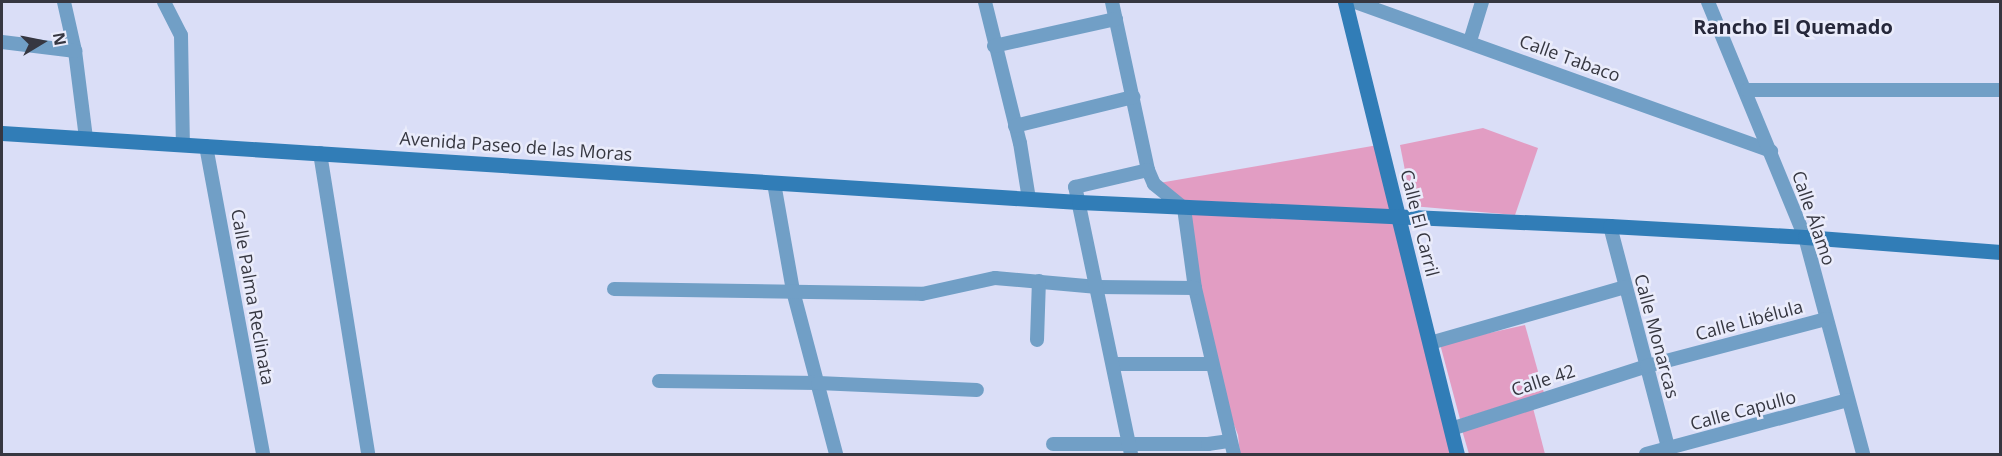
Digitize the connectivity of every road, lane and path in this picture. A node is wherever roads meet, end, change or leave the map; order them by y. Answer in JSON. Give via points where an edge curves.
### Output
{"nodes":[{"id":1,"x":64,"y":2,"type":"edge"},
{"id":2,"x":164,"y":2,"type":"edge"},
{"id":3,"x":985,"y":2,"type":"edge"},
{"id":4,"x":1112,"y":2,"type":"edge"},
{"id":5,"x":1345,"y":2,"type":"edge"},
{"id":6,"x":1355,"y":2,"type":"edge"},
{"id":7,"x":1482,"y":2,"type":"edge"},
{"id":8,"x":1708,"y":2,"type":"edge"},
{"id":9,"x":1116,"y":19,"type":"junction"},
{"id":10,"x":1470,"y":41,"type":"junction"},
{"id":11,"x":2,"y":42,"type":"edge"},
{"id":12,"x":994,"y":46,"type":"junction"},
{"id":13,"x":75,"y":51,"type":"junction"},
{"id":14,"x":1747,"y":90,"type":"junction"},
{"id":15,"x":2001,"y":90,"type":"edge"},
{"id":16,"x":1133,"y":97,"type":"junction"},
{"id":17,"x":1015,"y":126,"type":"junction"},
{"id":18,"x":2,"y":133,"type":"edge"},
{"id":19,"x":86,"y":138,"type":"junction"},
{"id":20,"x":183,"y":145,"type":"junction"},
{"id":21,"x":206,"y":146,"type":"junction"},
{"id":22,"x":1771,"y":151,"type":"junction"},
{"id":23,"x":320,"y":153,"type":"junction"},
{"id":24,"x":1148,"y":170,"type":"junction"},
{"id":25,"x":774,"y":183,"type":"junction"},
{"id":26,"x":1029,"y":199,"type":"junction"},
{"id":27,"x":1079,"y":202,"type":"junction"},
{"id":28,"x":1184,"y":208,"type":"junction"},
{"id":29,"x":1398,"y":215,"type":"junction"},
{"id":30,"x":1610,"y":226,"type":"junction"},
{"id":31,"x":1806,"y":237,"type":"junction"},
{"id":32,"x":2001,"y":252,"type":"edge"},
{"id":33,"x":1039,"y":281,"type":"junction"},
{"id":34,"x":1098,"y":287,"type":"junction"},
{"id":35,"x":1625,"y":287,"type":"junction"},
{"id":36,"x":1195,"y":288,"type":"junction"},
{"id":37,"x":614,"y":289,"type":"dead end"},
{"id":38,"x":793,"y":291,"type":"junction"},
{"id":39,"x":1826,"y":319,"type":"junction"},
{"id":40,"x":1037,"y":340,"type":"dead end"},
{"id":41,"x":1430,"y":343,"type":"junction"},
{"id":42,"x":1114,"y":364,"type":"junction"},
{"id":43,"x":1211,"y":364,"type":"junction"},
{"id":44,"x":1647,"y":366,"type":"junction"},
{"id":45,"x":659,"y":381,"type":"dead end"},
{"id":46,"x":818,"y":383,"type":"junction"},
{"id":47,"x":977,"y":390,"type":"dead end"},
{"id":48,"x":1848,"y":399,"type":"junction"},
{"id":49,"x":1451,"y":429,"type":"junction"},
{"id":50,"x":1053,"y":444,"type":"dead end"},
{"id":51,"x":1232,"y":448,"type":"edge"},
{"id":52,"x":1130,"y":450,"type":"edge"},
{"id":53,"x":1669,"y":452,"type":"edge"},
{"id":54,"x":263,"y":454,"type":"edge"},
{"id":55,"x":368,"y":454,"type":"edge"},
{"id":56,"x":836,"y":454,"type":"edge"},
{"id":57,"x":1457,"y":454,"type":"edge"},
{"id":58,"x":1646,"y":454,"type":"edge"},
{"id":59,"x":1863,"y":454,"type":"edge"}],
"edges":[{"from":1,"to":13,"type":"street"},
{"from":2,"to":20,"type":"street","via":[[180,35]]},
{"from":3,"to":12,"type":"street"},
{"from":4,"to":9,"type":"street"},
{"from":5,"to":29,"type":"main road","name":"Calle El Carril"},
{"from":6,"to":10,"type":"street","name":"Calle Tabaco"},
{"from":7,"to":10,"type":"street"},
{"from":8,"to":14,"type":"street","name":"Calle Álamo"},
{"from":9,"to":12,"type":"street"},
{"from":9,"to":16,"type":"street"},
{"from":10,"to":22,"type":"street","name":"Calle Tabaco"},
{"from":11,"to":13,"type":"street"},
{"from":12,"to":17,"type":"street"},
{"from":13,"to":19,"type":"street"},
{"from":14,"to":15,"type":"street"},
{"from":14,"to":22,"type":"street","name":"Calle Álamo"},
{"from":16,"to":17,"type":"street"},
{"from":16,"to":24,"type":"street"},
{"from":17,"to":26,"type":"street"},
{"from":18,"to":19,"type":"main road","name":"Avenida Paseo de las Moras"},
{"from":19,"to":20,"type":"main road","name":"Avenida Paseo de las Moras"},
{"from":20,"to":21,"type":"main road","name":"Avenida Paseo de las Moras"},
{"from":21,"to":23,"type":"main road","name":"Avenida Paseo de las Moras"},
{"from":21,"to":54,"type":"street","name":"Calle Palma Reclinata"},
{"from":22,"to":31,"type":"street","name":"Calle Álamo"},
{"from":23,"to":25,"type":"main road","name":"Avenida Paseo de las Moras"},
{"from":23,"to":55,"type":"street"},
{"from":24,"to":27,"type":"street","via":[[1075,187]]},
{"from":24,"to":28,"type":"street","via":[[1154,184]]},
{"from":25,"to":26,"type":"main road","name":"Avenida Paseo de las Moras"},
{"from":25,"to":38,"type":"street"},
{"from":26,"to":27,"type":"main road","name":"Avenida Paseo de las Moras"},
{"from":27,"to":28,"type":"main road","name":"Avenida Paseo de las Moras"},
{"from":27,"to":34,"type":"street"},
{"from":28,"to":29,"type":"main road","name":"Avenida Paseo de las Moras"},
{"from":28,"to":36,"type":"street"},
{"from":29,"to":30,"type":"main road","name":"Avenida Paseo de las Moras"},
{"from":29,"to":41,"type":"main road","name":"Calle El Carril"},
{"from":30,"to":31,"type":"main road","name":"Avenida Paseo de las Moras"},
{"from":30,"to":35,"type":"street","name":"Calle Monarcas"},
{"from":31,"to":32,"type":"main road","name":"Avenida Paseo de las Moras"},
{"from":31,"to":39,"type":"street","name":"Calle Álamo"},
{"from":33,"to":34,"type":"street"},
{"from":33,"to":38,"type":"street","via":[[995,278],[922,294]]},
{"from":33,"to":40,"type":"street"},
{"from":34,"to":36,"type":"street"},
{"from":34,"to":42,"type":"street"},
{"from":35,"to":41,"type":"street"},
{"from":35,"to":44,"type":"street","name":"Calle Monarcas"},
{"from":36,"to":43,"type":"street"},
{"from":37,"to":38,"type":"street"},
{"from":38,"to":46,"type":"street"},
{"from":39,"to":44,"type":"street","name":"Calle Libélula"},
{"from":39,"to":48,"type":"street","name":"Calle Álamo"},
{"from":41,"to":49,"type":"main road","name":"Calle El Carril"},
{"from":42,"to":43,"type":"street"},
{"from":42,"to":52,"type":"street"},
{"from":43,"to":51,"type":"street"},
{"from":44,"to":49,"type":"street","name":"Calle 42"},
{"from":44,"to":53,"type":"street","name":"Calle Monarcas"},
{"from":45,"to":46,"type":"street"},
{"from":46,"to":47,"type":"street"},
{"from":46,"to":56,"type":"street"},
{"from":48,"to":53,"type":"street","name":"Calle Capullo"},
{"from":48,"to":59,"type":"street","name":"Calle Álamo"},
{"from":49,"to":57,"type":"main road","name":"Calle El Carril"},
{"from":50,"to":52,"type":"street"},
{"from":51,"to":52,"type":"street","via":[[1208,444]]},
{"from":53,"to":58,"type":"street","name":"Calle Capullo"}]}
